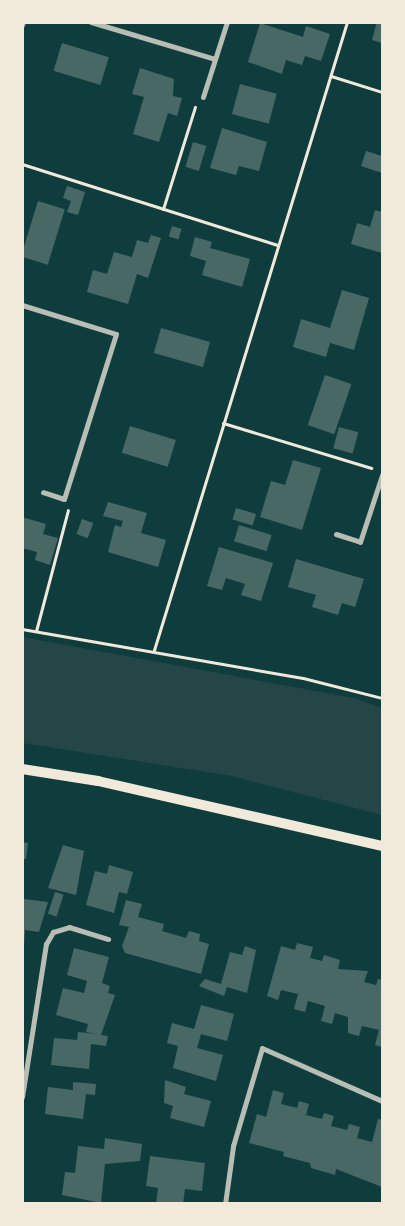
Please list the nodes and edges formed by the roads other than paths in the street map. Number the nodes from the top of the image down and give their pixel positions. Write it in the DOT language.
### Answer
graph roads {
  1 [pos="91,22"];
  2 [pos="227,22"];
  3 [pos="214,60"];
  4 [pos="203,97"];
  5 [pos="22,305"];
  6 [pos="382,475"];
  7 [pos="43,492"];
  8 [pos="336,534"];
  9 [pos="22,769"];
  10 [pos="382,846"];
  11 [pos="108,939"];
  12 [pos="22,1097"];
  13 [pos="382,1101"];
  14 [pos="225,1204"];
  1 -- 3 [label="street"];
  2 -- 3 [label="street"];
  3 -- 4 [label="street"];
  5 -- 7 [label="street"];
  6 -- 8 [label="street"];
  9 -- 10 [label="main road"];
  11 -- 12 [label="street"];
  13 -- 14 [label="street"];
}
